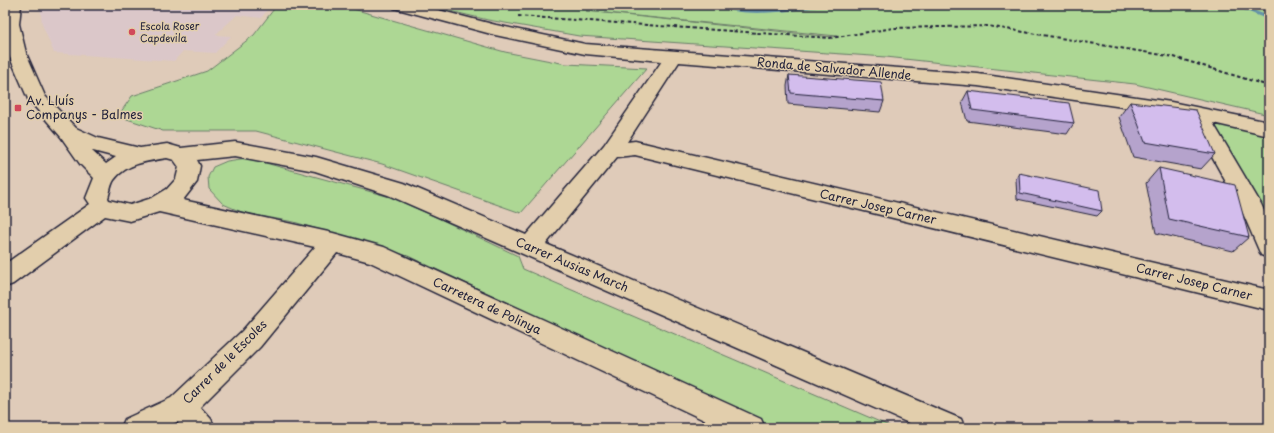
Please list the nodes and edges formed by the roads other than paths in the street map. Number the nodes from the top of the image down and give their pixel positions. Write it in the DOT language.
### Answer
graph roads {
  1 [pos="13,5"];
  2 [pos="400,5"];
  3 [pos="675,55"];
  4 [pos="1197,113"];
  5 [pos="1269,129"];
  6 [pos="68,132"];
  7 [pos="611,150"];
  8 [pos="140,155"];
  9 [pos="181,155"];
  10 [pos="105,176"];
  11 [pos="186,182"];
  12 [pos="159,204"];
  13 [pos="102,207"];
  14 [pos="213,214"];
  15 [pos="333,242"];
  16 [pos="530,247"];
  17 [pos="1269,249"];
  18 [pos="5,276"];
  19 [pos="1269,300"];
  20 [pos="181,407"];
  21 [pos="134,428"];
  22 [pos="200,428"];
  23 [pos="751,428"];
  24 [pos="950,428"];
  1 -- 6 [label="street"];
  2 -- 3 [label="street, Ronda de Salvador Allende"];
  3 -- 4 [label="street, Ronda de Salvador Allende"];
  3 -- 7 [label="street"];
  4 -- 5 [label="street, Ronda de Salvador Allende"];
  4 -- 17 [label="street"];
  6 -- 8 [label="street"];
  6 -- 10 [label="street"];
  7 -- 16 [label="street"];
  7 -- 19 [label="street, Carrer Josep Carner"];
  8 -- 9 [label="street, Carrer Ausias March"];
  8 -- 10 [label="street"];
  9 -- 11 [label="street"];
  9 -- 16 [label="street, Carrer Ausias March"];
  10 -- 13 [label="street"];
  11 -- 12 [label="street"];
  11 -- 14 [label="street"];
  12 -- 13 [label="street"];
  12 -- 14 [label="street, Carretera de Polinya"];
  13 -- 18 [label="street"];
  14 -- 15 [label="street, Carretera de Polinya"];
  15 -- 20 [label="street, Carrer de le Escoles"];
  15 -- 23 [label="street, Carretera de Polinya"];
  16 -- 24 [label="street, Carrer Ausias March"];
  20 -- 21 [label="street, Carrer de le Escoles"];
  20 -- 22 [label="street"];
}
